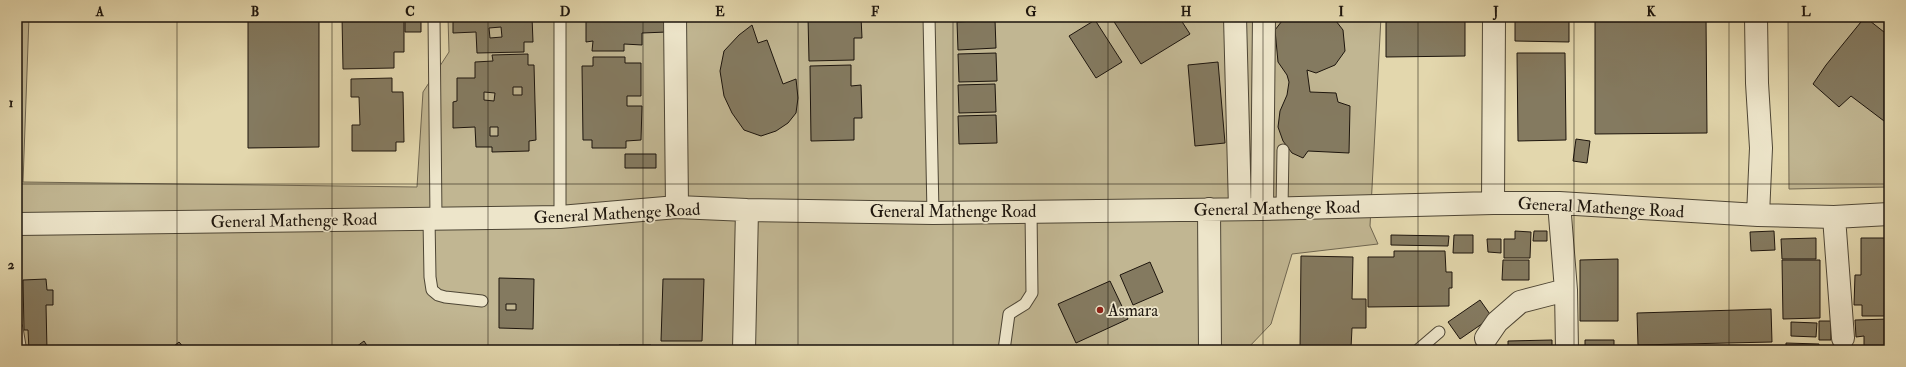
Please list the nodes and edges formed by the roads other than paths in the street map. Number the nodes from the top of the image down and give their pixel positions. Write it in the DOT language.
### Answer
graph roads {
  1 [pos="434,17"];
  2 [pos="560,17"];
  3 [pos="675,17"];
  4 [pos="929,17"];
  5 [pos="1235,17"];
  6 [pos="1264,17"];
  7 [pos="1494,17"];
  8 [pos="1756,17"];
  9 [pos="1283,150"];
  10 [pos="1493,202"];
  11 [pos="1559,203"];
  12 [pos="677,207"];
  13 [pos="1240,208"];
  14 [pos="1272,208"];
  15 [pos="1209,209"];
  16 [pos="747,210"];
  17 [pos="933,212"];
  18 [pos="1031,212"];
  19 [pos="1889,214"];
  20 [pos="1758,215"];
  21 [pos="560,217"];
  22 [pos="1834,217"];
  23 [pos="432,219"];
  24 [pos="17,224"];
  25 [pos="1566,290"];
  26 [pos="482,301"];
  27 [pos="17,328"];
  28 [pos="1439,332"];
  29 [pos="1486,338"];
  30 [pos="1843,338"];
  31 [pos="20,346"];
  32 [pos="744,350"];
  33 [pos="1004,350"];
  34 [pos="1210,350"];
  35 [pos="1418,350"];
  36 [pos="1567,350"];
  1 -- 23 [label="lane"];
  2 -- 21 [label="lane"];
  3 -- 12 [label="street"];
  4 -- 17 [label="lane"];
  5 -- 13 [label="street"];
  6 -- 14 [label="street"];
  7 -- 10 [label="street"];
  8 -- 20 [label="street"];
  9 -- 14 [label="lane"];
  10 -- 11 [label="street, General Mathenge Road"];
  10 -- 14 [label="street, General Mathenge Road"];
  11 -- 20 [label="street, General Mathenge Road"];
  11 -- 25 [label="street"];
  12 -- 16 [label="street, General Mathenge Road"];
  12 -- 21 [label="street, General Mathenge Road"];
  13 -- 14 [label="street, General Mathenge Road"];
  13 -- 15 [label="street, General Mathenge Road"];
  15 -- 18 [label="street, General Mathenge Road"];
  15 -- 34 [label="street"];
  16 -- 17 [label="street, General Mathenge Road"];
  16 -- 32 [label="street"];
  17 -- 18 [label="street, General Mathenge Road"];
  18 -- 33 [label="lane"];
  19 -- 22 [label="street, General Mathenge Road"];
  20 -- 22 [label="street, General Mathenge Road"];
  21 -- 23 [label="street, General Mathenge Road"];
  22 -- 30 [label="street"];
  23 -- 24 [label="street, General Mathenge Road"];
  23 -- 26 [label="lane"];
  25 -- 29 [label="street"];
  25 -- 36 [label="street"];
  27 -- 31 [label="lane"];
  28 -- 35 [label="lane"];
}
